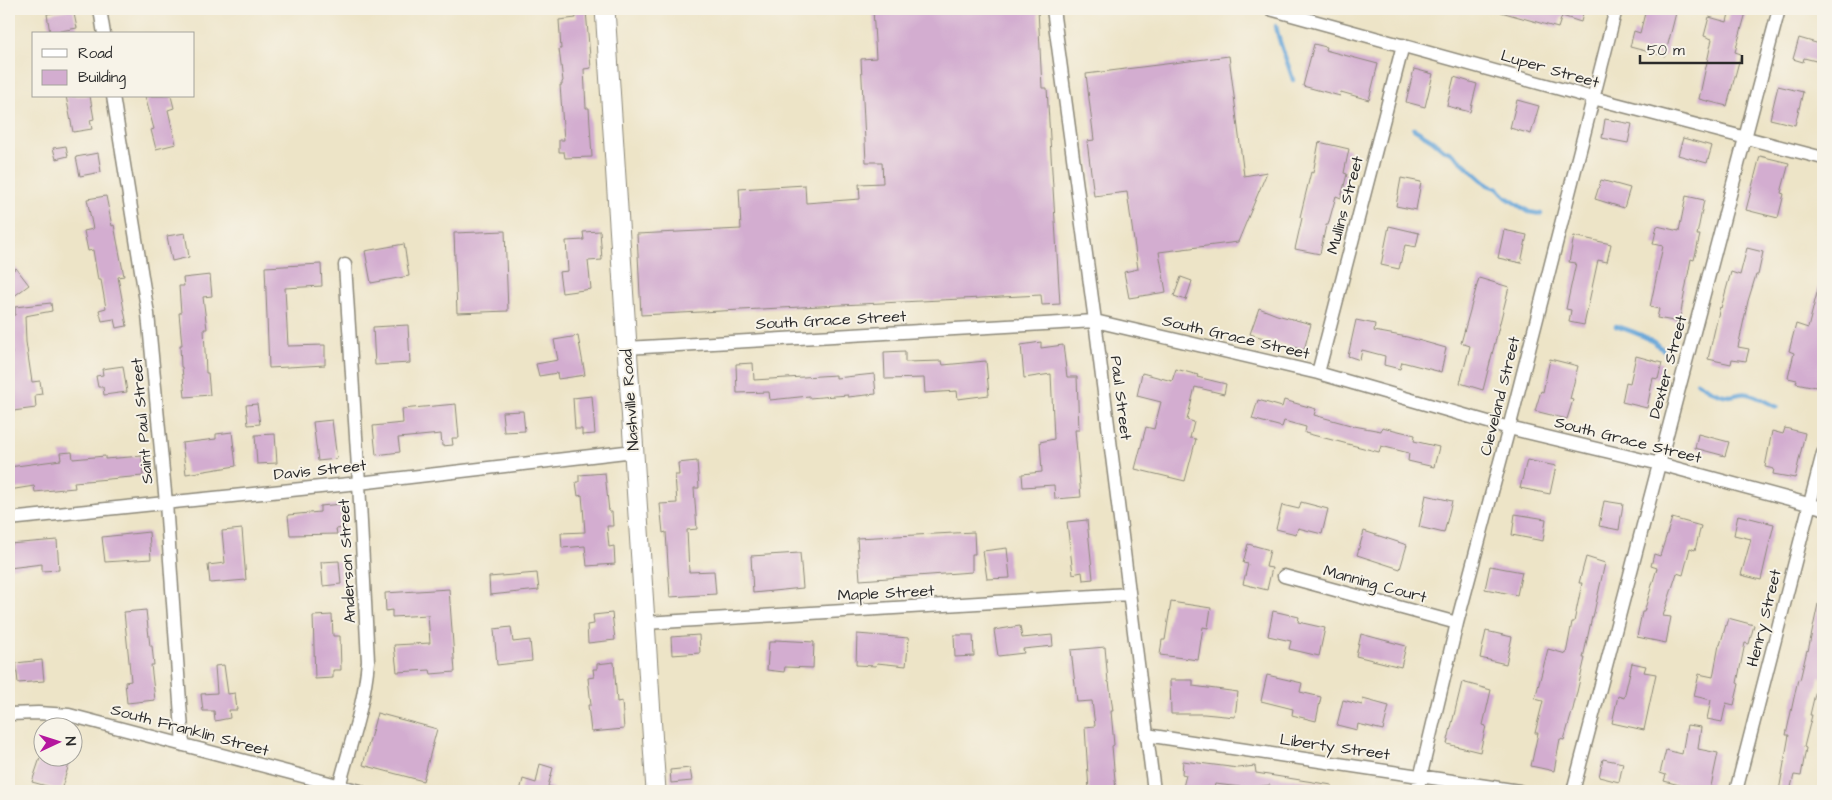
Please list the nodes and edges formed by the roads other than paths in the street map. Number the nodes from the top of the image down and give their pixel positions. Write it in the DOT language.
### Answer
graph roads {
  1 [pos="100,9"];
  2 [pos="605,9"];
  3 [pos="1053,9"];
  4 [pos="1270,9"];
  5 [pos="1616,9"];
  6 [pos="1779,9"];
  7 [pos="104,32"];
  8 [pos="1403,45"];
  9 [pos="114,98"];
  10 [pos="1593,98"];
  11 [pos="1744,138"];
  12 [pos="1823,158"];
  13 [pos="345,265"];
  14 [pos="1095,320"];
  15 [pos="626,348"];
  16 [pos="1318,373"];
  17 [pos="1509,428"];
  18 [pos="634,451"];
  19 [pos="1823,453"];
  20 [pos="1660,464"];
  21 [pos="360,482"];
  22 [pos="166,503"];
  23 [pos="1810,504"];
  24 [pos="1823,508"];
  25 [pos="9,519"];
  26 [pos="1284,576"];
  27 [pos="1129,594"];
  28 [pos="645,623"];
  29 [pos="1457,623"];
  30 [pos="9,714"];
  31 [pos="1146,735"];
  32 [pos="183,745"];
  33 [pos="1421,776"];
  34 [pos="339,789"];
  35 [pos="360,791"];
  36 [pos="656,791"];
  37 [pos="1154,791"];
  38 [pos="1417,791"];
  39 [pos="1519,791"];
  40 [pos="1573,791"];
  41 [pos="1736,791"];
  1 -- 7 [label="street"];
  2 -- 15 [label="main road, Nashville Road"];
  3 -- 14 [label="street, Paul Street"];
  4 -- 8 [label="street, Luper Street"];
  5 -- 10 [label="street, Cleveland Street"];
  6 -- 11 [label="street, Dexter Street"];
  8 -- 10 [label="street, Luper Street"];
  8 -- 16 [label="street, Mullins Street"];
  9 -- 22 [label="street, Saint Paul Street"];
  10 -- 11 [label="street, Luper Street"];
  10 -- 17 [label="street, Cleveland Street"];
  11 -- 12 [label="street, Luper Street"];
  11 -- 20 [label="street, Dexter Street"];
  13 -- 21 [label="street, Anderson Street"];
  14 -- 15 [label="street, South Grace Street"];
  14 -- 16 [label="street, South Grace Street"];
  14 -- 27 [label="street, Paul Street"];
  15 -- 18 [label="main road, Nashville Road"];
  16 -- 17 [label="street, South Grace Street"];
  17 -- 20 [label="street, South Grace Street"];
  17 -- 29 [label="street, Cleveland Street"];
  18 -- 21 [label="street, Davis Street"];
  18 -- 28 [label="main road, Nashville Road"];
  19 -- 23 [label="street, Henry Street"];
  20 -- 23 [label="street, South Grace Street"];
  20 -- 40 [label="street, Dexter Street"];
  21 -- 22 [label="street, Davis Street"];
  21 -- 34 [label="street, Anderson Street"];
  22 -- 25 [label="street, Davis Street"];
  22 -- 32 [label="street, Saint Paul Street"];
  23 -- 24 [label="street, South Grace Street"];
  23 -- 41 [label="street, Henry Street"];
  26 -- 29 [label="street, Manning Court"];
  27 -- 28 [label="street, Maple Street"];
  27 -- 31 [label="street, Paul Street"];
  28 -- 36 [label="main road, Nashville Road"];
  29 -- 33 [label="street, Cleveland Street"];
  30 -- 32 [label="street, South Franklin Street"];
  31 -- 33 [label="street, Liberty Street"];
  31 -- 37 [label="street, Paul Street"];
  32 -- 34 [label="street, South Franklin Street"];
  33 -- 38 [label="street, Cleveland Street"];
  33 -- 39 [label="street, Liberty Street"];
  34 -- 35 [label="street, South Franklin Street"];
}
